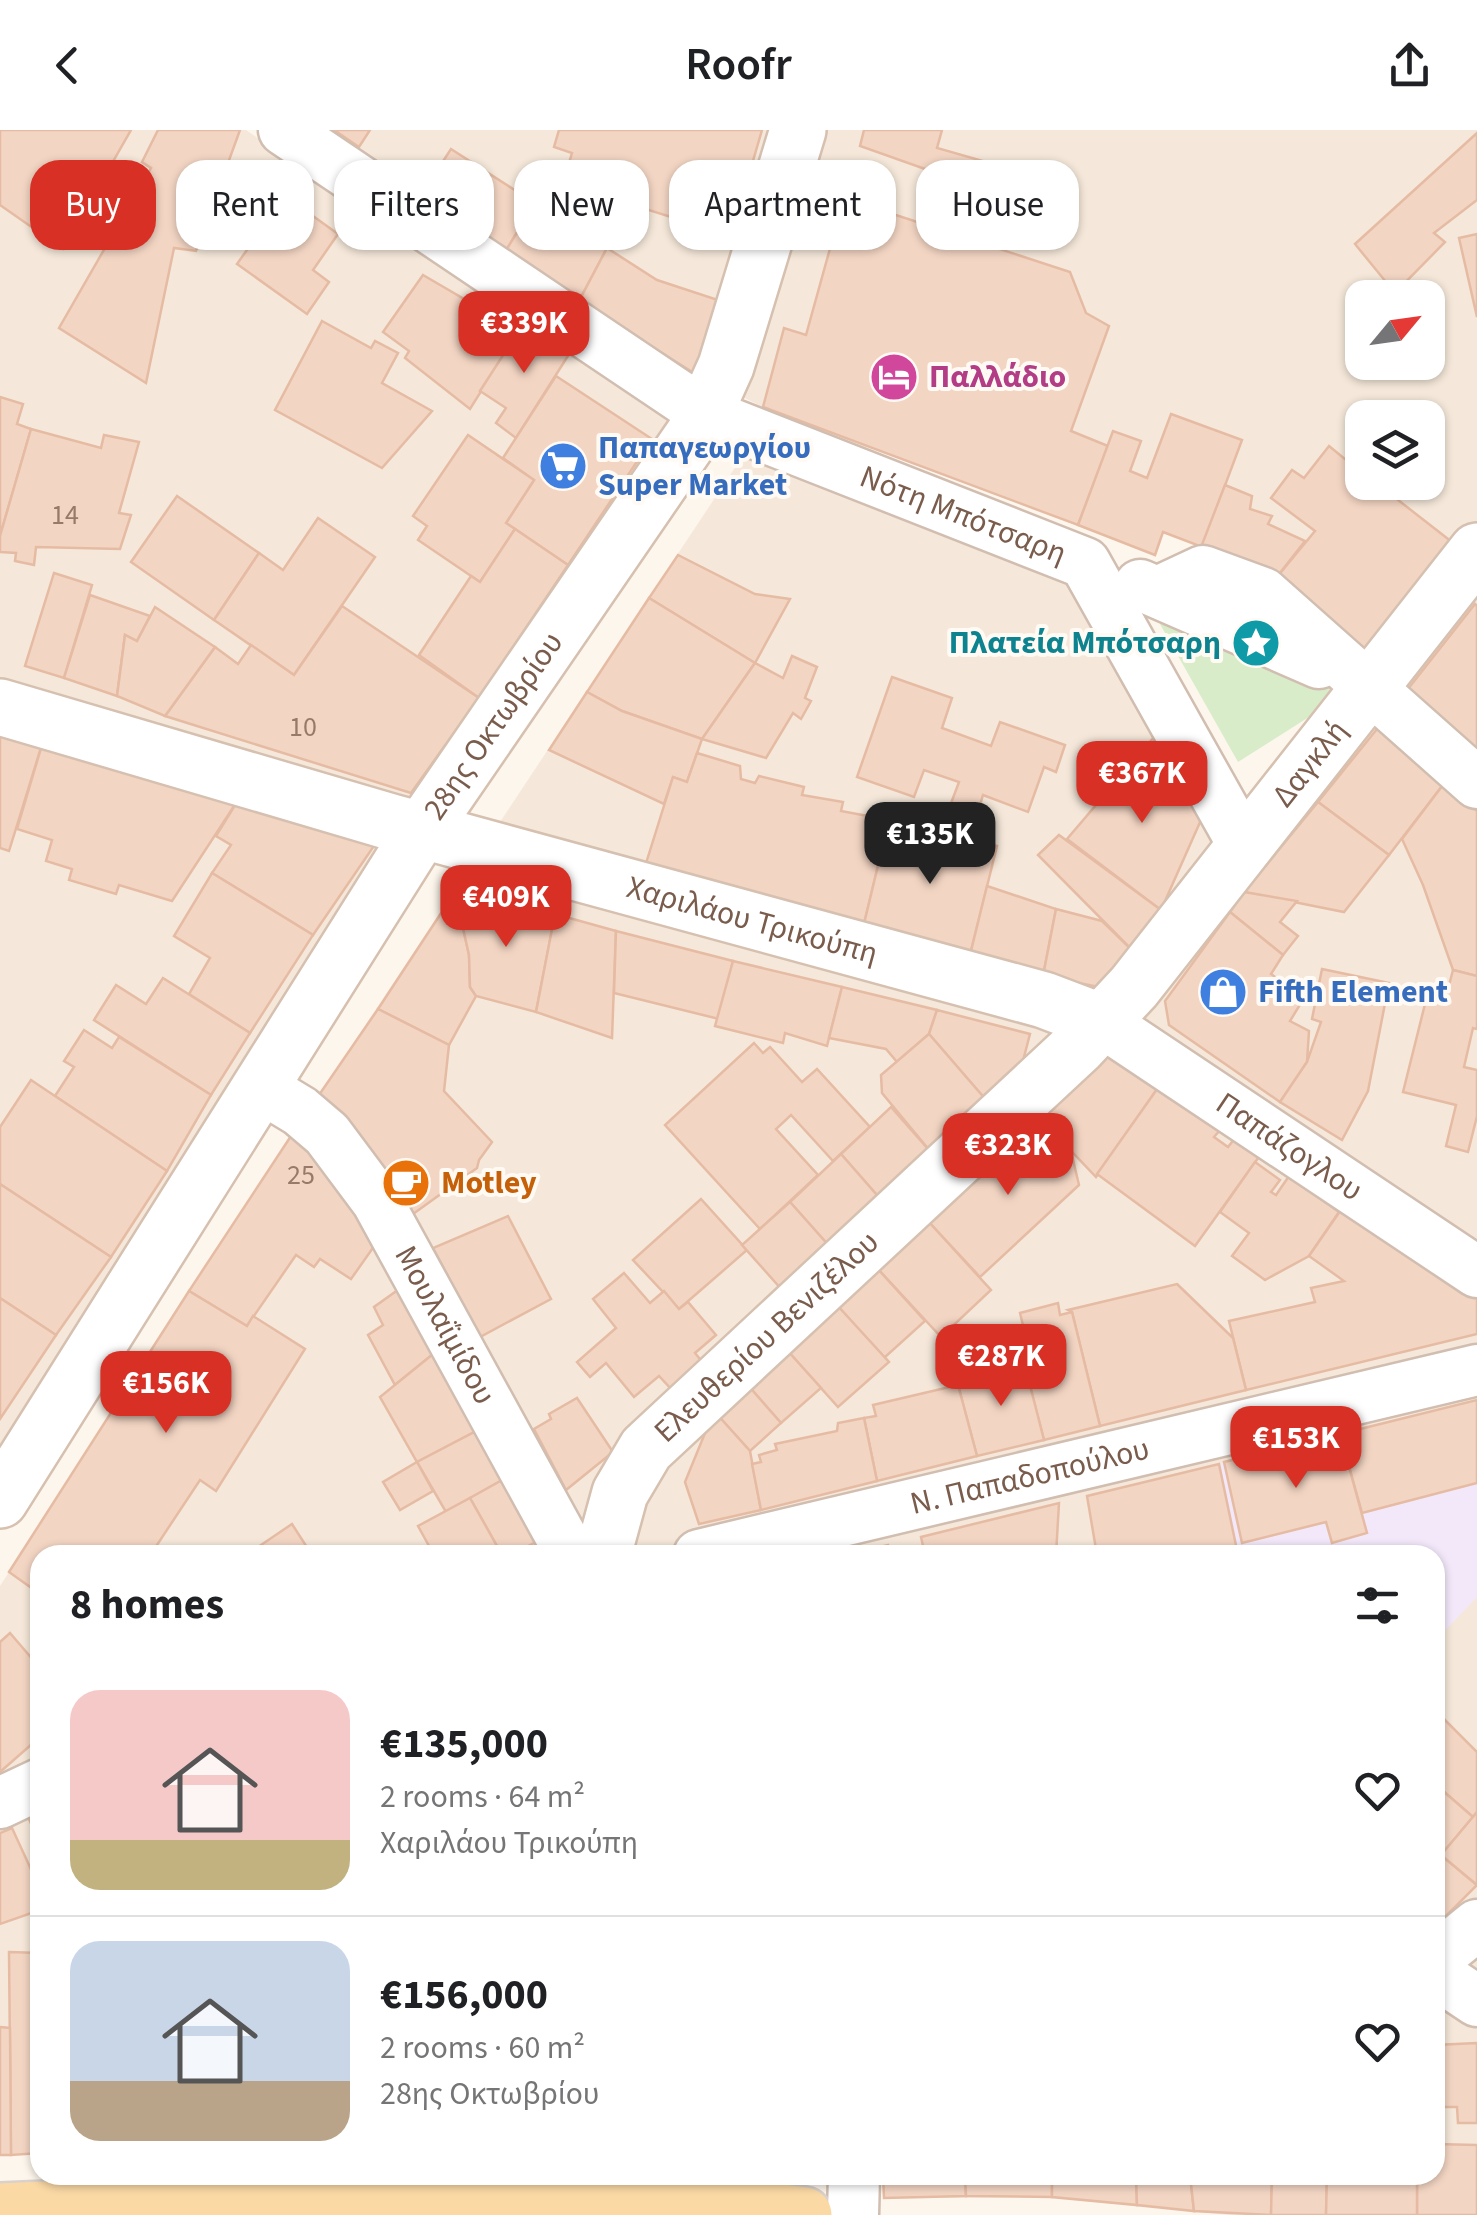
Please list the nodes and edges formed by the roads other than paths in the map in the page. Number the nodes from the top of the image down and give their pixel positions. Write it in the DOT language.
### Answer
graph roads {
  1 [pos="284,130"];
  2 [pos="798,130"];
  3 [pos="706,414"];
  4 [pos="1477,550"];
  5 [pos="1085,563"];
  6 [pos="1364,685"];
  7 [pos="0,707"];
  8 [pos="1477,783"];
  9 [pos="422,830"];
  10 [pos="1244,846"];
  11 [pos="1102,1022"];
  12 [pos="262,1088"];
  13 [pos="1477,1272"];
  14 [pos="1477,1370"];
  15 [pos="0,1500"];
  16 [pos="566,1545"];
  17 [pos="574,1545"];
  18 [pos="741,1545"];
  19 [pos="30,1789"];
  20 [pos="0,1803"];
  21 [pos="1477,1926"];
  22 [pos="1445,1951"];
  23 [pos="1445,1980"];
  24 [pos="1477,2001"];
  25 [pos="854,2185"];
  26 [pos="290,2186"];
  27 [pos="599,2194"];
  28 [pos="0,2211"];
  29 [pos="103,2211"];
  30 [pos="804,2215"];
  31 [pos="853,2215"];
  1 -- 3 [label="street, Νότη Μπότσαρη"];
  2 -- 3 [label="main road, 28ης Οκτωβρίου"];
  3 -- 5 [label="street, Νότη Μπότσαρη"];
  3 -- 9 [label="main road, 28ης Οκτωβρίου"];
  4 -- 6 [label="main road, Δαγκλή"];
  5 -- 6 [label="street"];
  5 -- 10 [label="street, Νότη Μπότσαρη"];
  6 -- 8 [label="street"];
  6 -- 10 [label="main road, Δαγκλή"];
  7 -- 9 [label="main road, Χαριλάου Τρικούπη"];
  9 -- 11 [label="main road, Χαριλάου Τρικούπη"];
  9 -- 12 [label="main road, 28ης Οκτωβρίου"];
  10 -- 11 [label="main road, Δαγκλή"];
  11 -- 13 [label="street, Παπάζογλου"];
  11 -- 17 [label="main road, Ελευθερίου Βενιζέλου"];
  12 -- 15 [label="main road, 28ης Οκτωβρίου"];
  12 -- 16 [label="street, Μουλαΐμίδου"];
  14 -- 18 [label="street, Ν. Παπαδοπούλου"];
  19 -- 20 [label="street"];
  21 -- 22 [label="street"];
  23 -- 24 [label="street"];
  25 -- 31 [label="street"];
  26 -- 27 [label="main road"];
  26 -- 29 [label="main road"];
  27 -- 30 [label="main road"];
  28 -- 29 [label="main road"];
}
